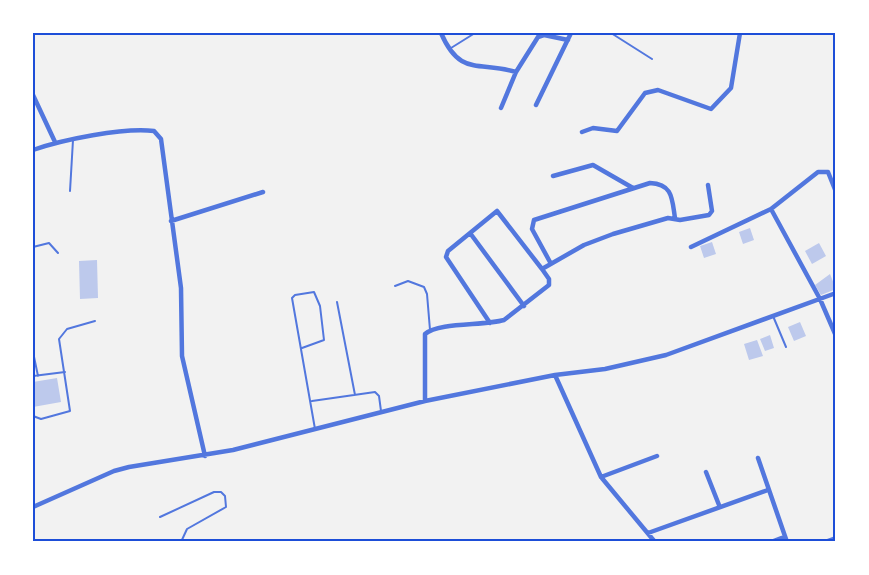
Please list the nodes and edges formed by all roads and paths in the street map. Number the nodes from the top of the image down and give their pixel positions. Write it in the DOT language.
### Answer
graph roads {
  1 [pos="441,33"];
  2 [pos="475,33"];
  3 [pos="571,33"];
  4 [pos="610,33"];
  5 [pos="740,33"];
  6 [pos="568,40"];
  7 [pos="448,49"];
  8 [pos="652,59"];
  9 [pos="516,72"];
  10 [pos="33,95"];
  11 [pos="536,105"];
  12 [pos="501,108"];
  13 [pos="582,132"];
  14 [pos="74,141"];
  15 [pos="55,142"];
  16 [pos="33,150"];
  17 [pos="553,176"];
  18 [pos="708,185"];
  19 [pos="633,188"];
  20 [pos="70,191"];
  21 [pos="263,192"];
  22 [pos="836,192"];
  23 [pos="771,209"];
  24 [pos="675,218"];
  25 [pos="171,221"];
  26 [pos="470,233"];
  27 [pos="33,247"];
  28 [pos="691,247"];
  29 [pos="58,253"];
  30 [pos="550,262"];
  31 [pos="542,269"];
  32 [pos="395,286"];
  33 [pos="836,293"];
  34 [pos="820,299"];
  35 [pos="337,302"];
  36 [pos="525,306"];
  37 [pos="773,316"];
  38 [pos="95,321"];
  39 [pos="490,323"];
  40 [pos="430,330"];
  41 [pos="836,336"];
  42 [pos="786,347"];
  43 [pos="302,348"];
  44 [pos="33,352"];
  45 [pos="65,372"];
  46 [pos="38,375"];
  47 [pos="555,375"];
  48 [pos="33,376"];
  49 [pos="355,394"];
  50 [pos="312,401"];
  51 [pos="425,401"];
  52 [pos="381,411"];
  53 [pos="33,416"];
  54 [pos="315,429"];
  55 [pos="205,456"];
  56 [pos="657,456"];
  57 [pos="758,458"];
  58 [pos="706,472"];
  59 [pos="600,477"];
  60 [pos="768,490"];
  61 [pos="719,505"];
  62 [pos="33,507"];
  63 [pos="160,517"];
  64 [pos="648,532"];
  65 [pos="785,539"];
  66 [pos="834,540"];
  67 [pos="182,542"];
  68 [pos="655,542"];
  69 [pos="771,542"];
  70 [pos="825,542"];
  1 -- 7 [label="street"];
  2 -- 7 [label="lane"];
  3 -- 6 [label="street"];
  4 -- 8 [label="lane"];
  5 -- 13 [label="street"];
  6 -- 9 [label="street"];
  6 -- 11 [label="street"];
  7 -- 9 [label="street"];
  9 -- 12 [label="street"];
  10 -- 15 [label="street"];
  14 -- 15 [label="street"];
  14 -- 20 [label="lane"];
  14 -- 25 [label="street"];
  15 -- 16 [label="street"];
  17 -- 19 [label="street"];
  18 -- 24 [label="street"];
  19 -- 24 [label="street"];
  19 -- 30 [label="street"];
  21 -- 25 [label="street"];
  22 -- 23 [label="street"];
  23 -- 28 [label="street"];
  23 -- 34 [label="street"];
  24 -- 30 [label="street"];
  25 -- 55 [label="street"];
  26 -- 31 [label="street"];
  26 -- 36 [label="street"];
  26 -- 39 [label="street"];
  27 -- 29 [label="lane"];
  30 -- 31 [label="street"];
  31 -- 36 [label="street"];
  32 -- 40 [label="lane"];
  33 -- 34 [label="street"];
  34 -- 37 [label="street"];
  34 -- 41 [label="street"];
  35 -- 49 [label="lane"];
  36 -- 39 [label="street"];
  37 -- 42 [label="lane"];
  37 -- 47 [label="street"];
  38 -- 45 [label="lane"];
  39 -- 40 [label="street"];
  40 -- 51 [label="street"];
  43 -- 43 [label="lane"];
  43 -- 50 [label="lane"];
  44 -- 46 [label="lane"];
  45 -- 46 [label="lane"];
  45 -- 53 [label="lane"];
  46 -- 48 [label="lane"];
  47 -- 51 [label="street"];
  47 -- 59 [label="street"];
  49 -- 50 [label="lane"];
  49 -- 52 [label="lane"];
  50 -- 54 [label="lane"];
  51 -- 52 [label="street"];
  52 -- 54 [label="street"];
  54 -- 55 [label="street"];
  55 -- 62 [label="street"];
  56 -- 59 [label="street"];
  57 -- 60 [label="street"];
  58 -- 61 [label="street"];
  59 -- 64 [label="street"];
  60 -- 61 [label="street"];
  60 -- 65 [label="street"];
  61 -- 64 [label="street"];
  63 -- 67 [label="lane"];
  64 -- 68 [label="street"];
  65 -- 69 [label="street"];
  66 -- 70 [label="street"];
}
